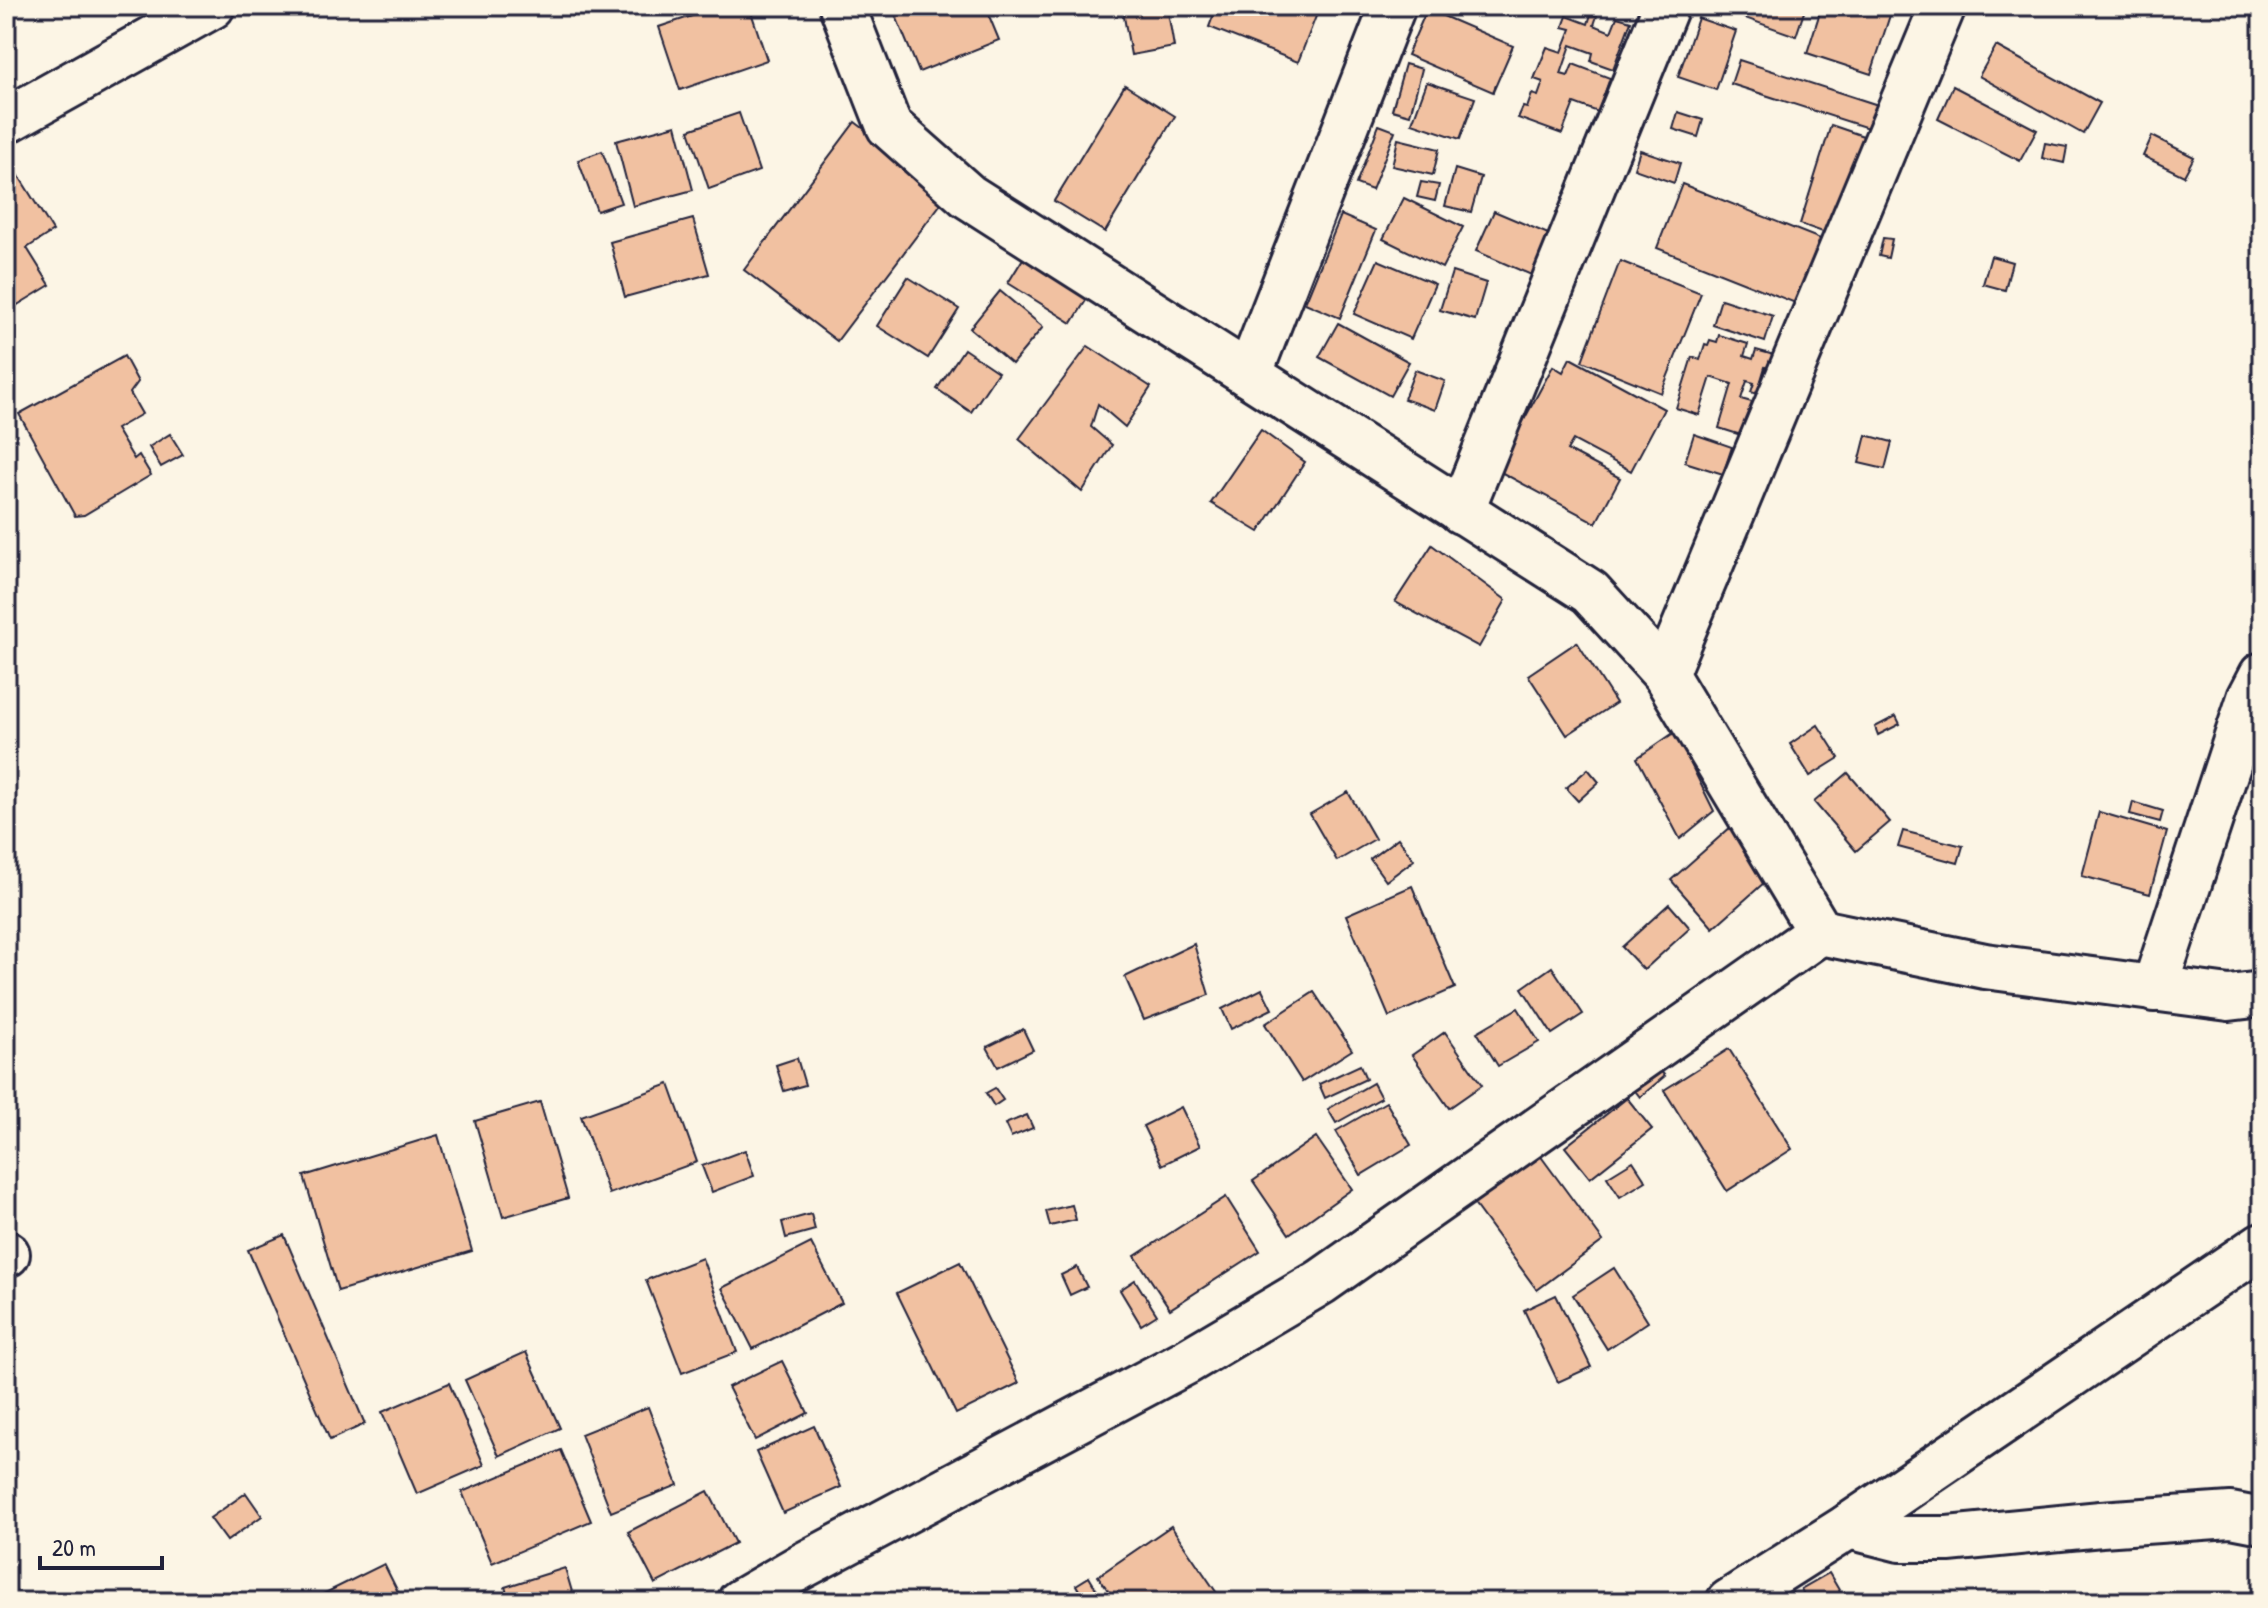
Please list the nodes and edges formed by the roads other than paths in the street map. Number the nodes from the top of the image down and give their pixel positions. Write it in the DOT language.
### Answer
graph roads {
  1 [pos="212,6"];
  2 [pos="842,6"];
  3 [pos="1393,6"];
  4 [pos="1666,6"];
  5 [pos="1943,6"];
  6 [pos="6,121"];
  7 [pos="1249,375"];
  8 [pos="1461,511"];
  9 [pos="1665,674"];
  10 [pos="2262,675"];
  11 [pos="1820,932"];
  12 [pos="2154,989"];
  13 [pos="2262,994"];
  14 [pos="2262,1245"];
  15 [pos="2262,1521"];
  16 [pos="1849,1526"];
  17 [pos="740,1602"];
  18 [pos="1729,1602"];
  1 -- 6 [label="street"];
  2 -- 7 [label="street"];
  3 -- 7 [label="street"];
  4 -- 8 [label="street"];
  5 -- 9 [label="street"];
  7 -- 8 [label="street"];
  8 -- 9 [label="street"];
  9 -- 11 [label="street"];
  10 -- 12 [label="street"];
  11 -- 12 [label="street"];
  11 -- 17 [label="street"];
  12 -- 13 [label="street"];
  14 -- 16 [label="street"];
  15 -- 16 [label="street"];
  16 -- 18 [label="street"];
}
